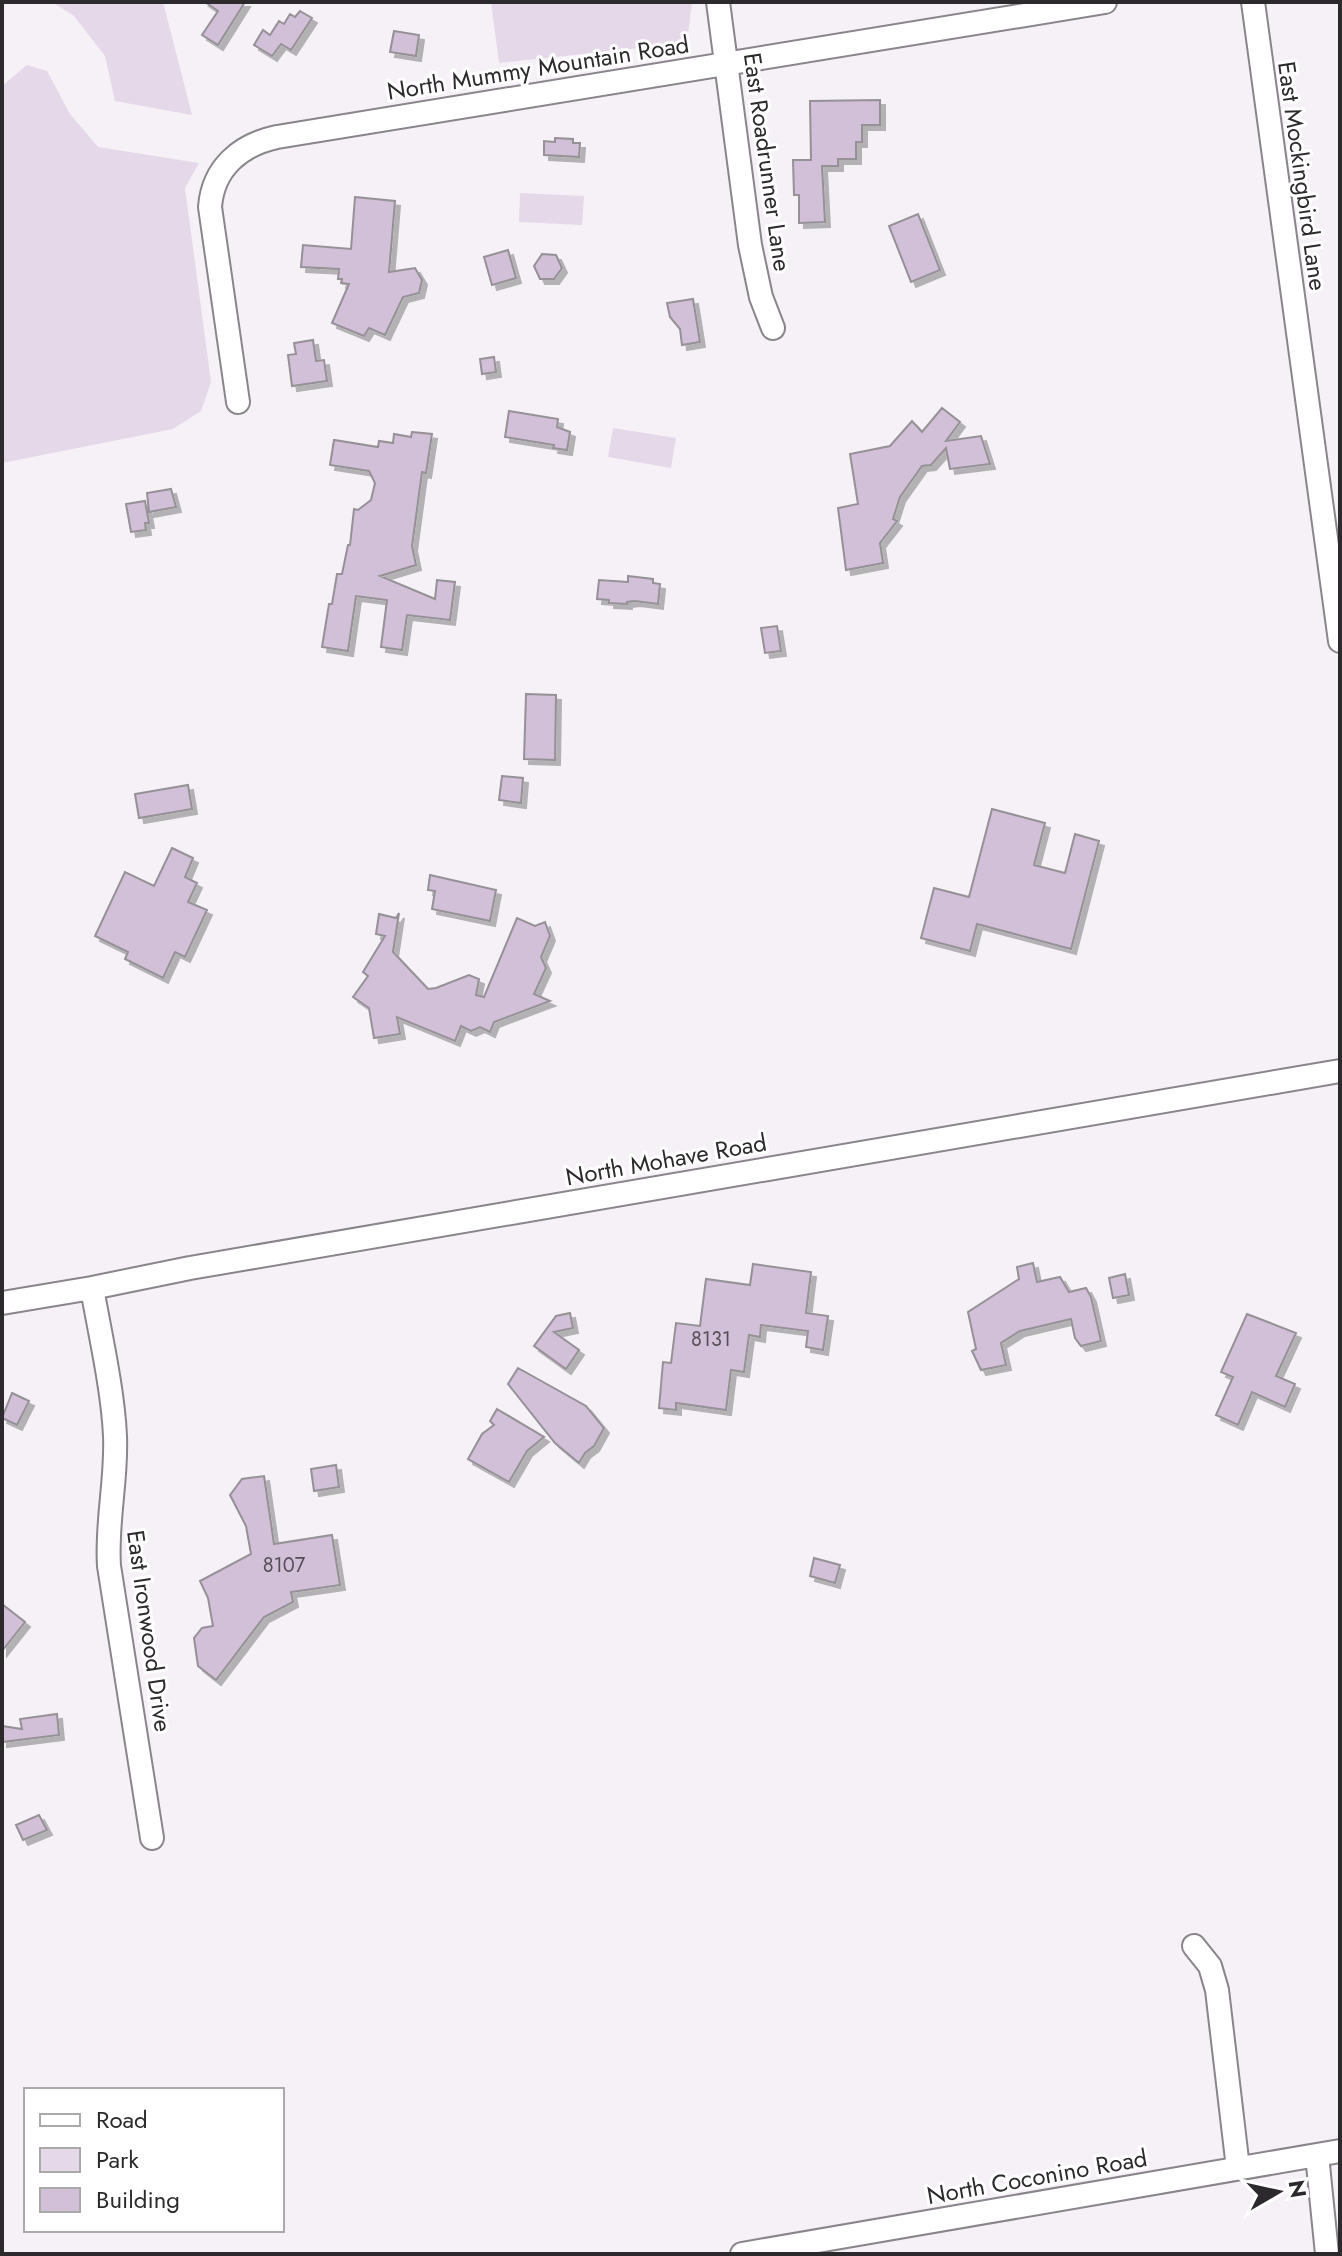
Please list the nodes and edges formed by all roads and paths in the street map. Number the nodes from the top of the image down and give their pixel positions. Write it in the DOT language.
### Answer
graph roads {
  1 [pos="718,2"];
  2 [pos="1105,2"];
  3 [pos="1253,2"];
  4 [pos="727,63"];
  5 [pos="773,328"];
  6 [pos="238,402"];
  7 [pos="1333,537"];
  8 [pos="1340,641"];
  9 [pos="1340,1071"];
  10 [pos="92,1288"];
  11 [pos="2,1303"];
  12 [pos="152,1838"];
  13 [pos="1194,1946"];
  14 [pos="1340,2151"];
  15 [pos="1317,2155"];
  16 [pos="1238,2168"];
  17 [pos="750,2253"];
  18 [pos="1327,2254"];
  1 -- 4 [label="street, East Roadrunner Lane"];
  2 -- 4 [label="street, North Mummy Mountain Road"];
  3 -- 7 [label="street, East Mockingbird Lane"];
  4 -- 5 [label="street, East Roadrunner Lane"];
  4 -- 6 [label="street, North Mummy Mountain Road"];
  7 -- 8 [label="street, East Mockingbird Lane"];
  9 -- 10 [label="street, North Mohave Road"];
  10 -- 11 [label="street, North Mohave Road"];
  10 -- 12 [label="street, East Ironwood Drive"];
  13 -- 16 [label="street"];
  14 -- 15 [label="street, North Coconino Road"];
  15 -- 16 [label="street, North Coconino Road"];
  15 -- 18 [label="street"];
  16 -- 17 [label="street, North Coconino Road"];
}
